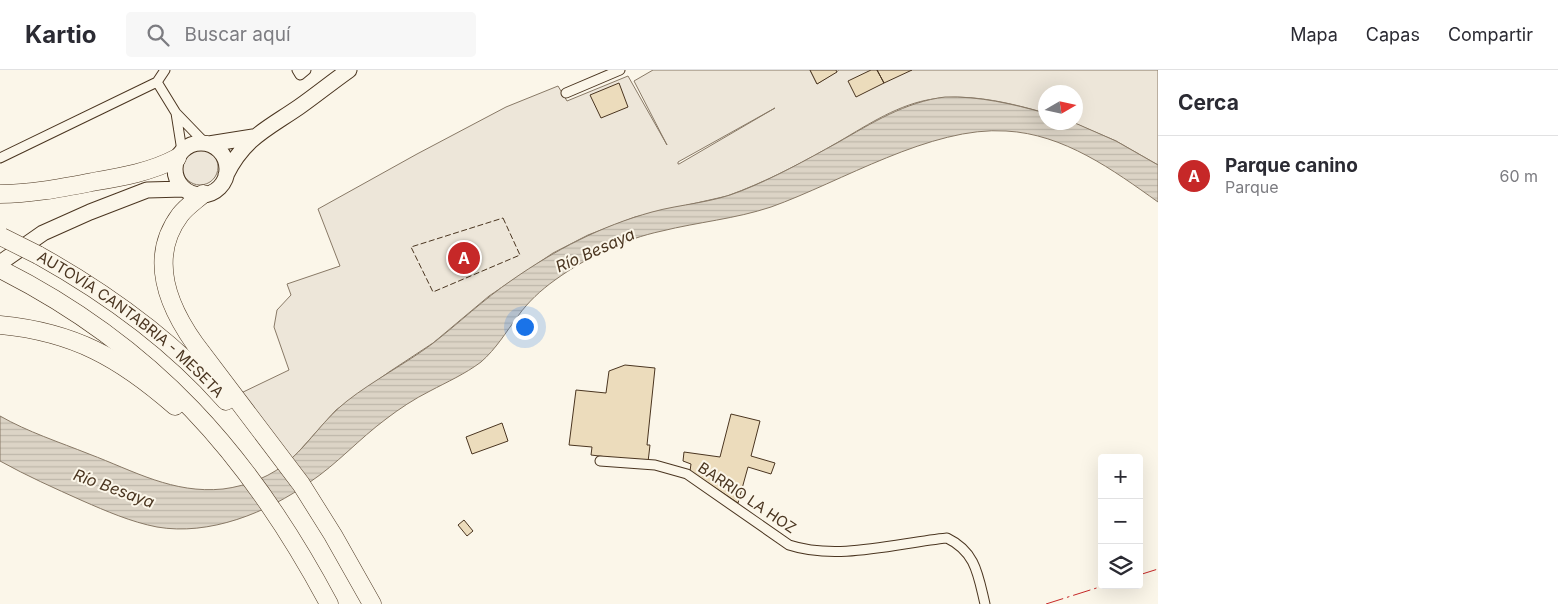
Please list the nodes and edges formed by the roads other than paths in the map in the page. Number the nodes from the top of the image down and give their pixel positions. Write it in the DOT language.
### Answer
graph roads {
  1 [pos="165,70"];
  2 [pos="297,70"];
  3 [pos="306,70"];
  4 [pos="349,70"];
  5 [pos="620,70"];
  6 [pos="157,82"];
  7 [pos="566,93"];
  8 [pos="176,113"];
  9 [pos="254,137"];
  10 [pos="207,144"];
  11 [pos="179,157"];
  12 [pos="0,158"];
  13 [pos="226,174"];
  14 [pos="184,188"];
  15 [pos="147,190"];
  16 [pos="0,194"];
  17 [pos="203,194"];
  18 [pos="1,237"];
  19 [pos="0,263"];
  20 [pos="7,272"];
  21 [pos="0,325"];
  22 [pos="231,399"];
  23 [pos="202,425"];
  24 [pos="600,461"];
  25 [pos="329,536"];
  26 [pos="298,556"];
  27 [pos="320,604"];
  28 [pos="329,604"];
  29 [pos="362,604"];
  30 [pos="372,604"];
  31 [pos="984,604"];
  1 -- 6 [label="street"];
  2 -- 3 [label="street"];
  4 -- 9 [label="highway"];
  5 -- 7 [label="street"];
  6 -- 8 [label="street"];
  6 -- 12 [label="street"];
  8 -- 10 [label="street"];
  8 -- 11 [label="street"];
  9 -- 10 [label="highway"];
  9 -- 13 [label="highway"];
  10 -- 11 [label="highway"];
  10 -- 13 [label="highway"];
  11 -- 14 [label="highway"];
  11 -- 15 [label="highway"];
  11 -- 16 [label="highway"];
  13 -- 17 [label="highway"];
  14 -- 15 [label="highway"];
  14 -- 17 [label="highway"];
  15 -- 19 [label="highway"];
  17 -- 22 [label="highway"];
  18 -- 22 [label="highway, AUTOVÍA CANTABRIA - MESETA, bridge"];
  20 -- 23 [label="highway, AUTOVÍA CANTABRIA - MESETA"];
  21 -- 23 [label="highway"];
  22 -- 25 [label="highway"];
  23 -- 26 [label="highway, AUTOVÍA CANTABRIA - MESETA"];
  24 -- 31 [label="street, BARRIO LA HOZ"];
  25 -- 29 [label="highway"];
  25 -- 30 [label="highway"];
  26 -- 27 [label="highway"];
  26 -- 28 [label="highway, AUTOVÍA CANTABRIA - MESETA"];
}
